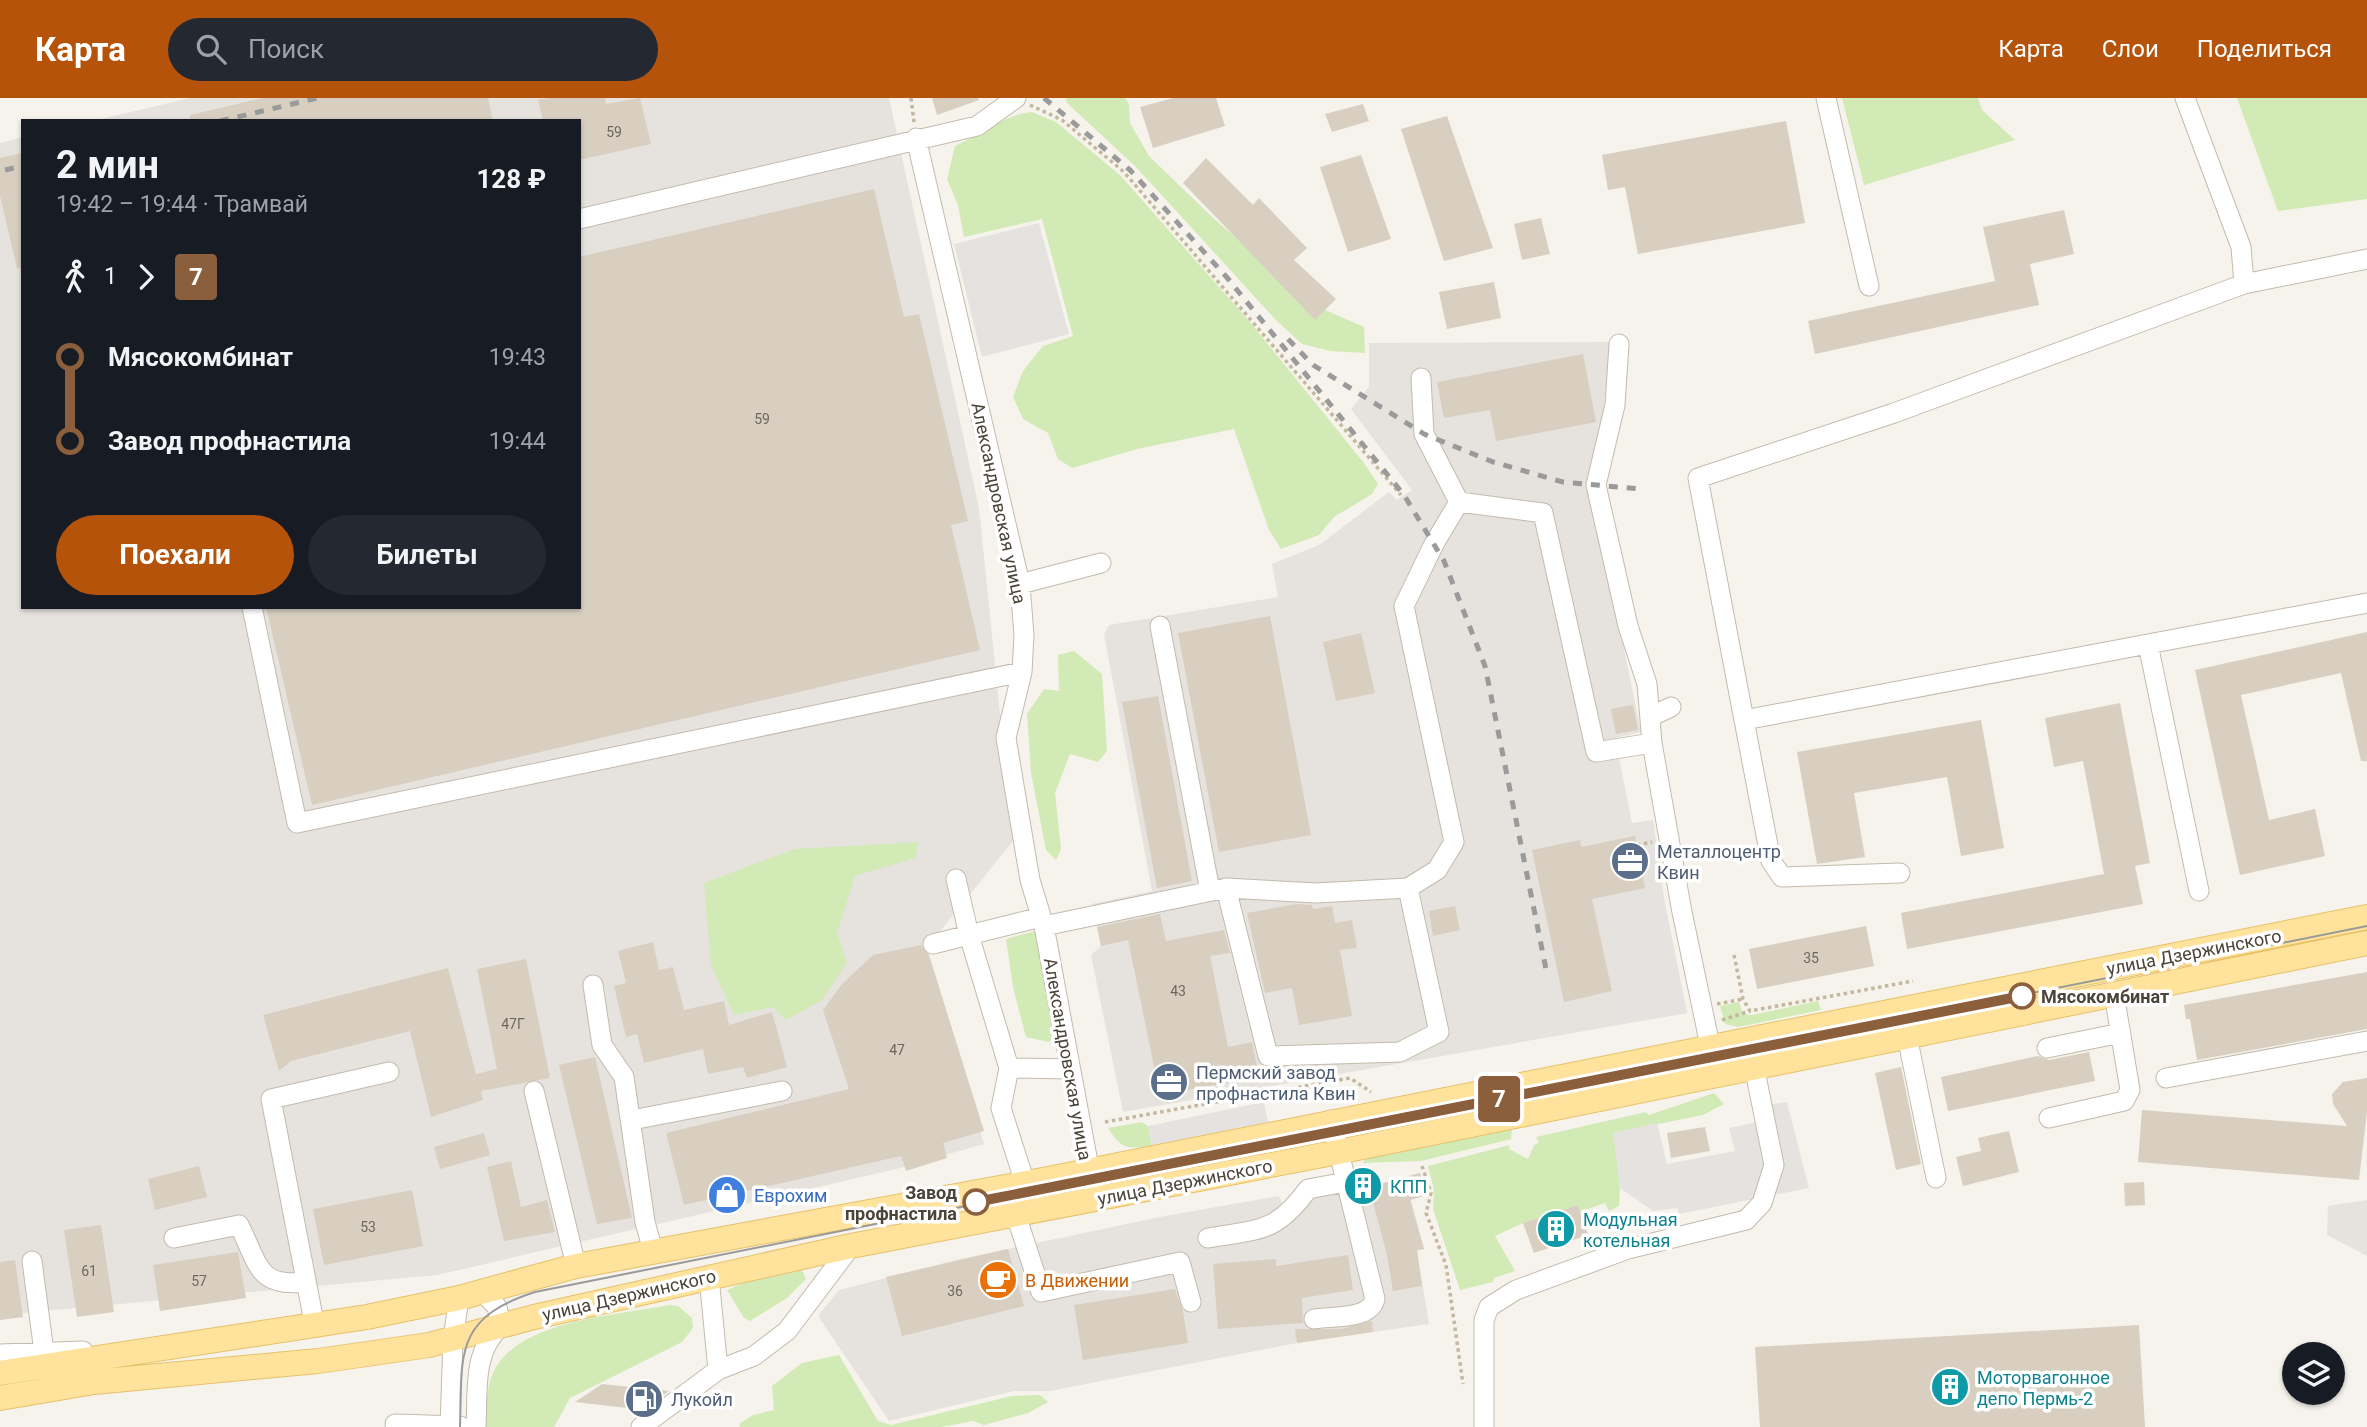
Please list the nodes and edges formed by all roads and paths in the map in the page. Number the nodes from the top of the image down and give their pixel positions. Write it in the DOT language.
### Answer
graph roads {
  1 [pos="1016,98"];
  2 [pos="1826,98"];
  3 [pos="2185,98"];
  4 [pos="916,138"];
  5 [pos="581,219"];
  6 [pos="2367,259"];
  7 [pos="2244,284"];
  8 [pos="1869,286"];
  9 [pos="1619,344"];
  10 [pos="1421,377"];
  11 [pos="1401,495"];
  12 [pos="1459,502"];
  13 [pos="1101,563"];
  14 [pos="1020,584"];
  15 [pos="2367,603"];
  16 [pos="251,609"];
  17 [pos="1160,626"];
  18 [pos="2148,644"];
  19 [pos="1022,672"];
  20 [pos="1671,707"];
  21 [pos="1650,718"];
  22 [pos="1744,720"];
  23 [pos="1653,743"];
  24 [pos="1900,873"];
  25 [pos="957,879"];
  26 [pos="1408,888"];
  27 [pos="1218,890"];
  28 [pos="2199,891"];
  29 [pos="2367,917"];
  30 [pos="1042,921"];
  31 [pos="969,935"];
  32 [pos="2367,943"];
  33 [pos="933,944"];
  34 [pos="1734,955"];
  35 [pos="1913,981"];
  36 [pos="593,985"];
  37 [pos="2114,994"];
  38 [pos="1743,999"];
  39 [pos="1714,1004"];
  40 [pos="2122,1033"];
  41 [pos="1907,1036"];
  42 [pos="2367,1041"];
  43 [pos="1711,1048"];
  44 [pos="2047,1048"];
  45 [pos="1754,1066"];
  46 [pos="1009,1068"];
  47 [pos="1070,1069"];
  48 [pos="388,1072"];
  49 [pos="1716,1074"];
  50 [pos="2166,1077"];
  51 [pos="534,1091"];
  52 [pos="782,1091"];
  53 [pos="1369,1092"];
  54 [pos="2049,1118"];
  55 [pos="632,1120"];
  56 [pos="1331,1120"];
  57 [pos="1105,1122"];
  58 [pos="1338,1152"];
  59 [pos="1422,1166"];
  60 [pos="1088,1171"];
  61 [pos="1936,1178"];
  62 [pos="1346,1182"];
  63 [pos="1025,1183"];
  64 [pos="1096,1200"];
  65 [pos="1016,1215"];
  66 [pos="174,1238"];
  67 [pos="1208,1238"];
  68 [pos="851,1246"];
  69 [pos="653,1251"];
  70 [pos="32,1261"];
  71 [pos="576,1266"];
  72 [pos="709,1277"];
  73 [pos="306,1282"];
  74 [pos="471,1294"];
  75 [pos="1191,1302"];
  76 [pos="1314,1319"];
  77 [pos="501,1326"];
  78 [pos="315,1327"];
  79 [pos="453,1339"];
  80 [pos="140,1350"];
  81 [pos="44,1352"];
  82 [pos="0,1354"];
  83 [pos="718,1370"];
  84 [pos="0,1373"];
  85 [pos="1464,1388"];
  86 [pos="0,1398"];
  87 [pos="395,1424"];
  88 [pos="450,1426"];
  89 [pos="476,1427"];
  90 [pos="641,1427"];
  91 [pos="1484,1427"];
  1 -- 4 [label="street"];
  1 -- 11 [label="path"];
  2 -- 8 [label="street"];
  3 -- 7 [label="street"];
  4 -- 5 [label="street"];
  4 -- 14 [label="street, Александровская улица"];
  6 -- 7 [label="street"];
  7 -- 22 [label="street"];
  9 -- 21 [label="street"];
  10 -- 12 [label="street"];
  12 -- 23 [label="street"];
  12 -- 26 [label="street"];
  13 -- 14 [label="street"];
  14 -- 19 [label="street, Александровская улица"];
  15 -- 18 [label="street"];
  16 -- 19 [label="street"];
  17 -- 27 [label="street"];
  18 -- 22 [label="street"];
  18 -- 28 [label="street"];
  19 -- 30 [label="street, Александровская улица"];
  20 -- 21 [label="street"];
  21 -- 23 [label="street"];
  22 -- 24 [label="street"];
  23 -- 43 [label="street"];
  25 -- 31 [label="street"];
  26 -- 27 [label="street"];
  26 -- 27 [label="street"];
  27 -- 30 [label="street"];
  29 -- 43 [label="main road, улица Дзержинского"];
  30 -- 31 [label="street"];
  30 -- 47 [label="street, Александровская улица"];
  31 -- 33 [label="street"];
  31 -- 46 [label="street"];
  32 -- 37 [label="main road, улица Дзержинского"];
  34 -- 38 [label="path"];
  35 -- 38 [label="path"];
  36 -- 55 [label="street"];
  37 -- 40 [label="street"];
  37 -- 41 [label="main road, улица Дзержинского"];
  38 -- 39 [label="path"];
  40 -- 44 [label="street"];
  40 -- 54 [label="street"];
  41 -- 45 [label="main road, улица Дзержинского"];
  41 -- 61 [label="street"];
  42 -- 50 [label="street"];
  43 -- 49 [label="street"];
  43 -- 56 [label="main road, улица Дзержинского"];
  45 -- 49 [label="main road, улица Дзержинского"];
  45 -- 91 [label="street"];
  46 -- 47 [label="street"];
  46 -- 63 [label="street"];
  47 -- 60 [label="street, Александровская улица"];
  48 -- 73 [label="street"];
  49 -- 58 [label="main road, улица Дзержинского"];
  51 -- 71 [label="street"];
  52 -- 55 [label="street"];
  53 -- 57 [label="path"];
  55 -- 69 [label="street"];
  56 -- 58 [label="street"];
  56 -- 60 [label="main road, улица Дзержинского"];
  58 -- 62 [label="street"];
  58 -- 64 [label="main road, улица Дзержинского"];
  59 -- 85 [label="path"];
  60 -- 63 [label="main road, улица Дзержинского"];
  60 -- 64 [label="street, Александровская улица"];
  62 -- 67 [label="street"];
  62 -- 76 [label="street"];
  63 -- 69 [label="main road, улица Дзержинского"];
  64 -- 65 [label="main road, улица Дзержинского"];
  65 -- 68 [label="main road, улица Дзержинского"];
  65 -- 75 [label="street"];
  66 -- 73 [label="street"];
  68 -- 72 [label="main road, улица Дзержинского"];
  68 -- 83 [label="street"];
  69 -- 71 [label="main road, улица Дзержинского"];
  70 -- 81 [label="street"];
  71 -- 74 [label="main road, улица Дзержинского"];
  72 -- 77 [label="main road, улица Дзержинского"];
  72 -- 83 [label="street"];
  73 -- 78 [label="street"];
  74 -- 77 [label="street"];
  74 -- 78 [label="main road, улица Дзержинского"];
  74 -- 79 [label="street"];
  77 -- 79 [label="main road, улица Дзержинского"];
  77 -- 89 [label="street"];
  78 -- 80 [label="main road, улица Дзержинского"];
  79 -- 86 [label="main road, улица Дзержинского"];
  79 -- 88 [label="street"];
  80 -- 81 [label="street"];
  80 -- 84 [label="main road, улица Дзержинского"];
  81 -- 82 [label="street"];
  83 -- 90 [label="street"];
  87 -- 88 [label="street"];
  88 -- 89 [label="street"];
}
